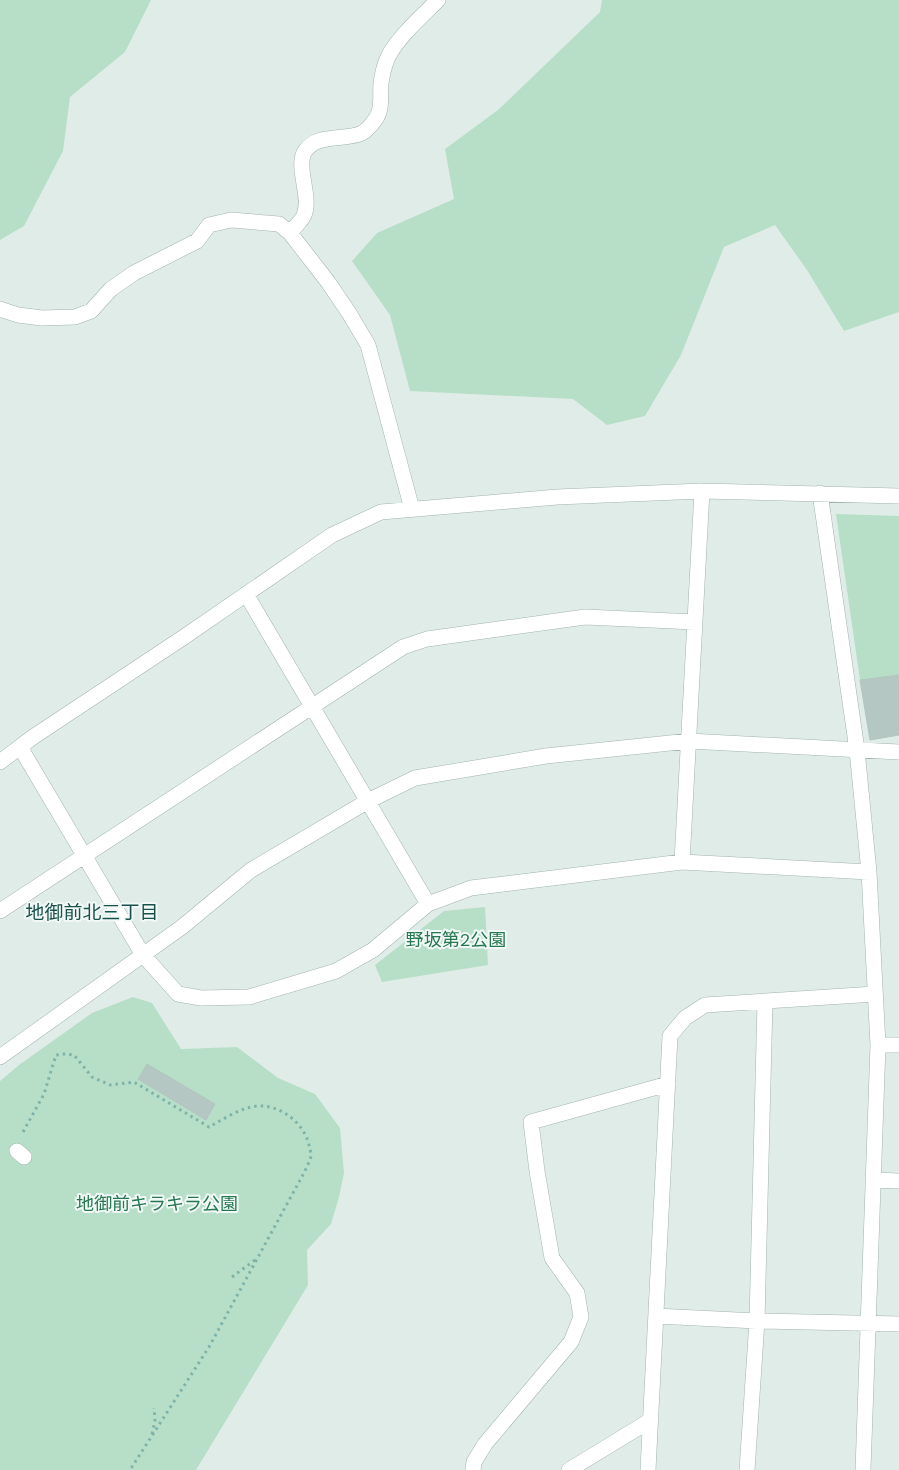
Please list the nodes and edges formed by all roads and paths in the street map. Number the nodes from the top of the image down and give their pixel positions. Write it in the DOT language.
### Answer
graph roads {
  1 [pos="438,0"];
  2 [pos="290,233"];
  3 [pos="0,310"];
  4 [pos="702,491"];
  5 [pos="820,493"];
  6 [pos="899,496"];
  7 [pos="412,509"];
  8 [pos="246,594"];
  9 [pos="695,622"];
  10 [pos="313,707"];
  11 [pos="688,741"];
  12 [pos="20,747"];
  13 [pos="858,750"];
  14 [pos="899,752"];
  15 [pos="0,762"];
  16 [pos="368,801"];
  17 [pos="84,856"];
  18 [pos="682,862"];
  19 [pos="869,872"];
  20 [pos="428,904"];
  21 [pos="0,911"];
  22 [pos="143,955"];
  23 [pos="875,994"];
  24 [pos="765,1002"];
  25 [pos="899,1044"];
  26 [pos="878,1045"];
  27 [pos="0,1057"];
  28 [pos="668,1084"];
  29 [pos="24,1132"];
  30 [pos="873,1180"];
  31 [pos="899,1181"];
  32 [pos="257,1258"];
  33 [pos="232,1277"];
  34 [pos="656,1316"];
  35 [pos="757,1321"];
  36 [pos="868,1324"];
  37 [pos="899,1324"];
  38 [pos="154,1408"];
  39 [pos="651,1420"];
  40 [pos="151,1437"];
  41 [pos="130,1470"];
  42 [pos="472,1470"];
  43 [pos="569,1470"];
  44 [pos="648,1470"];
  45 [pos="747,1470"];
  46 [pos="863,1470"];
  1 -- 2 [label="street"];
  2 -- 3 [label="street"];
  2 -- 7 [label="street"];
  4 -- 5 [label="street"];
  4 -- 7 [label="street"];
  4 -- 9 [label="street"];
  5 -- 6 [label="street"];
  5 -- 13 [label="street"];
  7 -- 8 [label="street"];
  8 -- 10 [label="street"];
  8 -- 12 [label="street"];
  9 -- 10 [label="street"];
  9 -- 11 [label="street"];
  10 -- 16 [label="street"];
  10 -- 17 [label="street"];
  11 -- 13 [label="street"];
  11 -- 16 [label="street"];
  11 -- 18 [label="street"];
  12 -- 15 [label="street"];
  12 -- 17 [label="street"];
  13 -- 14 [label="street"];
  13 -- 19 [label="street"];
  16 -- 20 [label="street"];
  16 -- 22 [label="street"];
  17 -- 21 [label="street"];
  17 -- 22 [label="street"];
  18 -- 19 [label="street"];
  18 -- 20 [label="street"];
  19 -- 23 [label="street"];
  20 -- 22 [label="street"];
  22 -- 27 [label="street"];
  23 -- 24 [label="street"];
  23 -- 26 [label="street"];
  24 -- 28 [label="street"];
  24 -- 35 [label="street"];
  25 -- 26 [label="street"];
  26 -- 30 [label="street"];
  28 -- 34 [label="street"];
  28 -- 42 [label="street"];
  29 -- 32 [label="path"];
  30 -- 31 [label="street"];
  30 -- 36 [label="street"];
  32 -- 33 [label="path"];
  32 -- 40 [label="path"];
  34 -- 35 [label="street"];
  34 -- 39 [label="street"];
  35 -- 36 [label="street"];
  35 -- 45 [label="street"];
  36 -- 37 [label="street"];
  36 -- 46 [label="street"];
  38 -- 40 [label="path"];
  39 -- 43 [label="street"];
  39 -- 44 [label="street"];
  40 -- 41 [label="path"];
}
